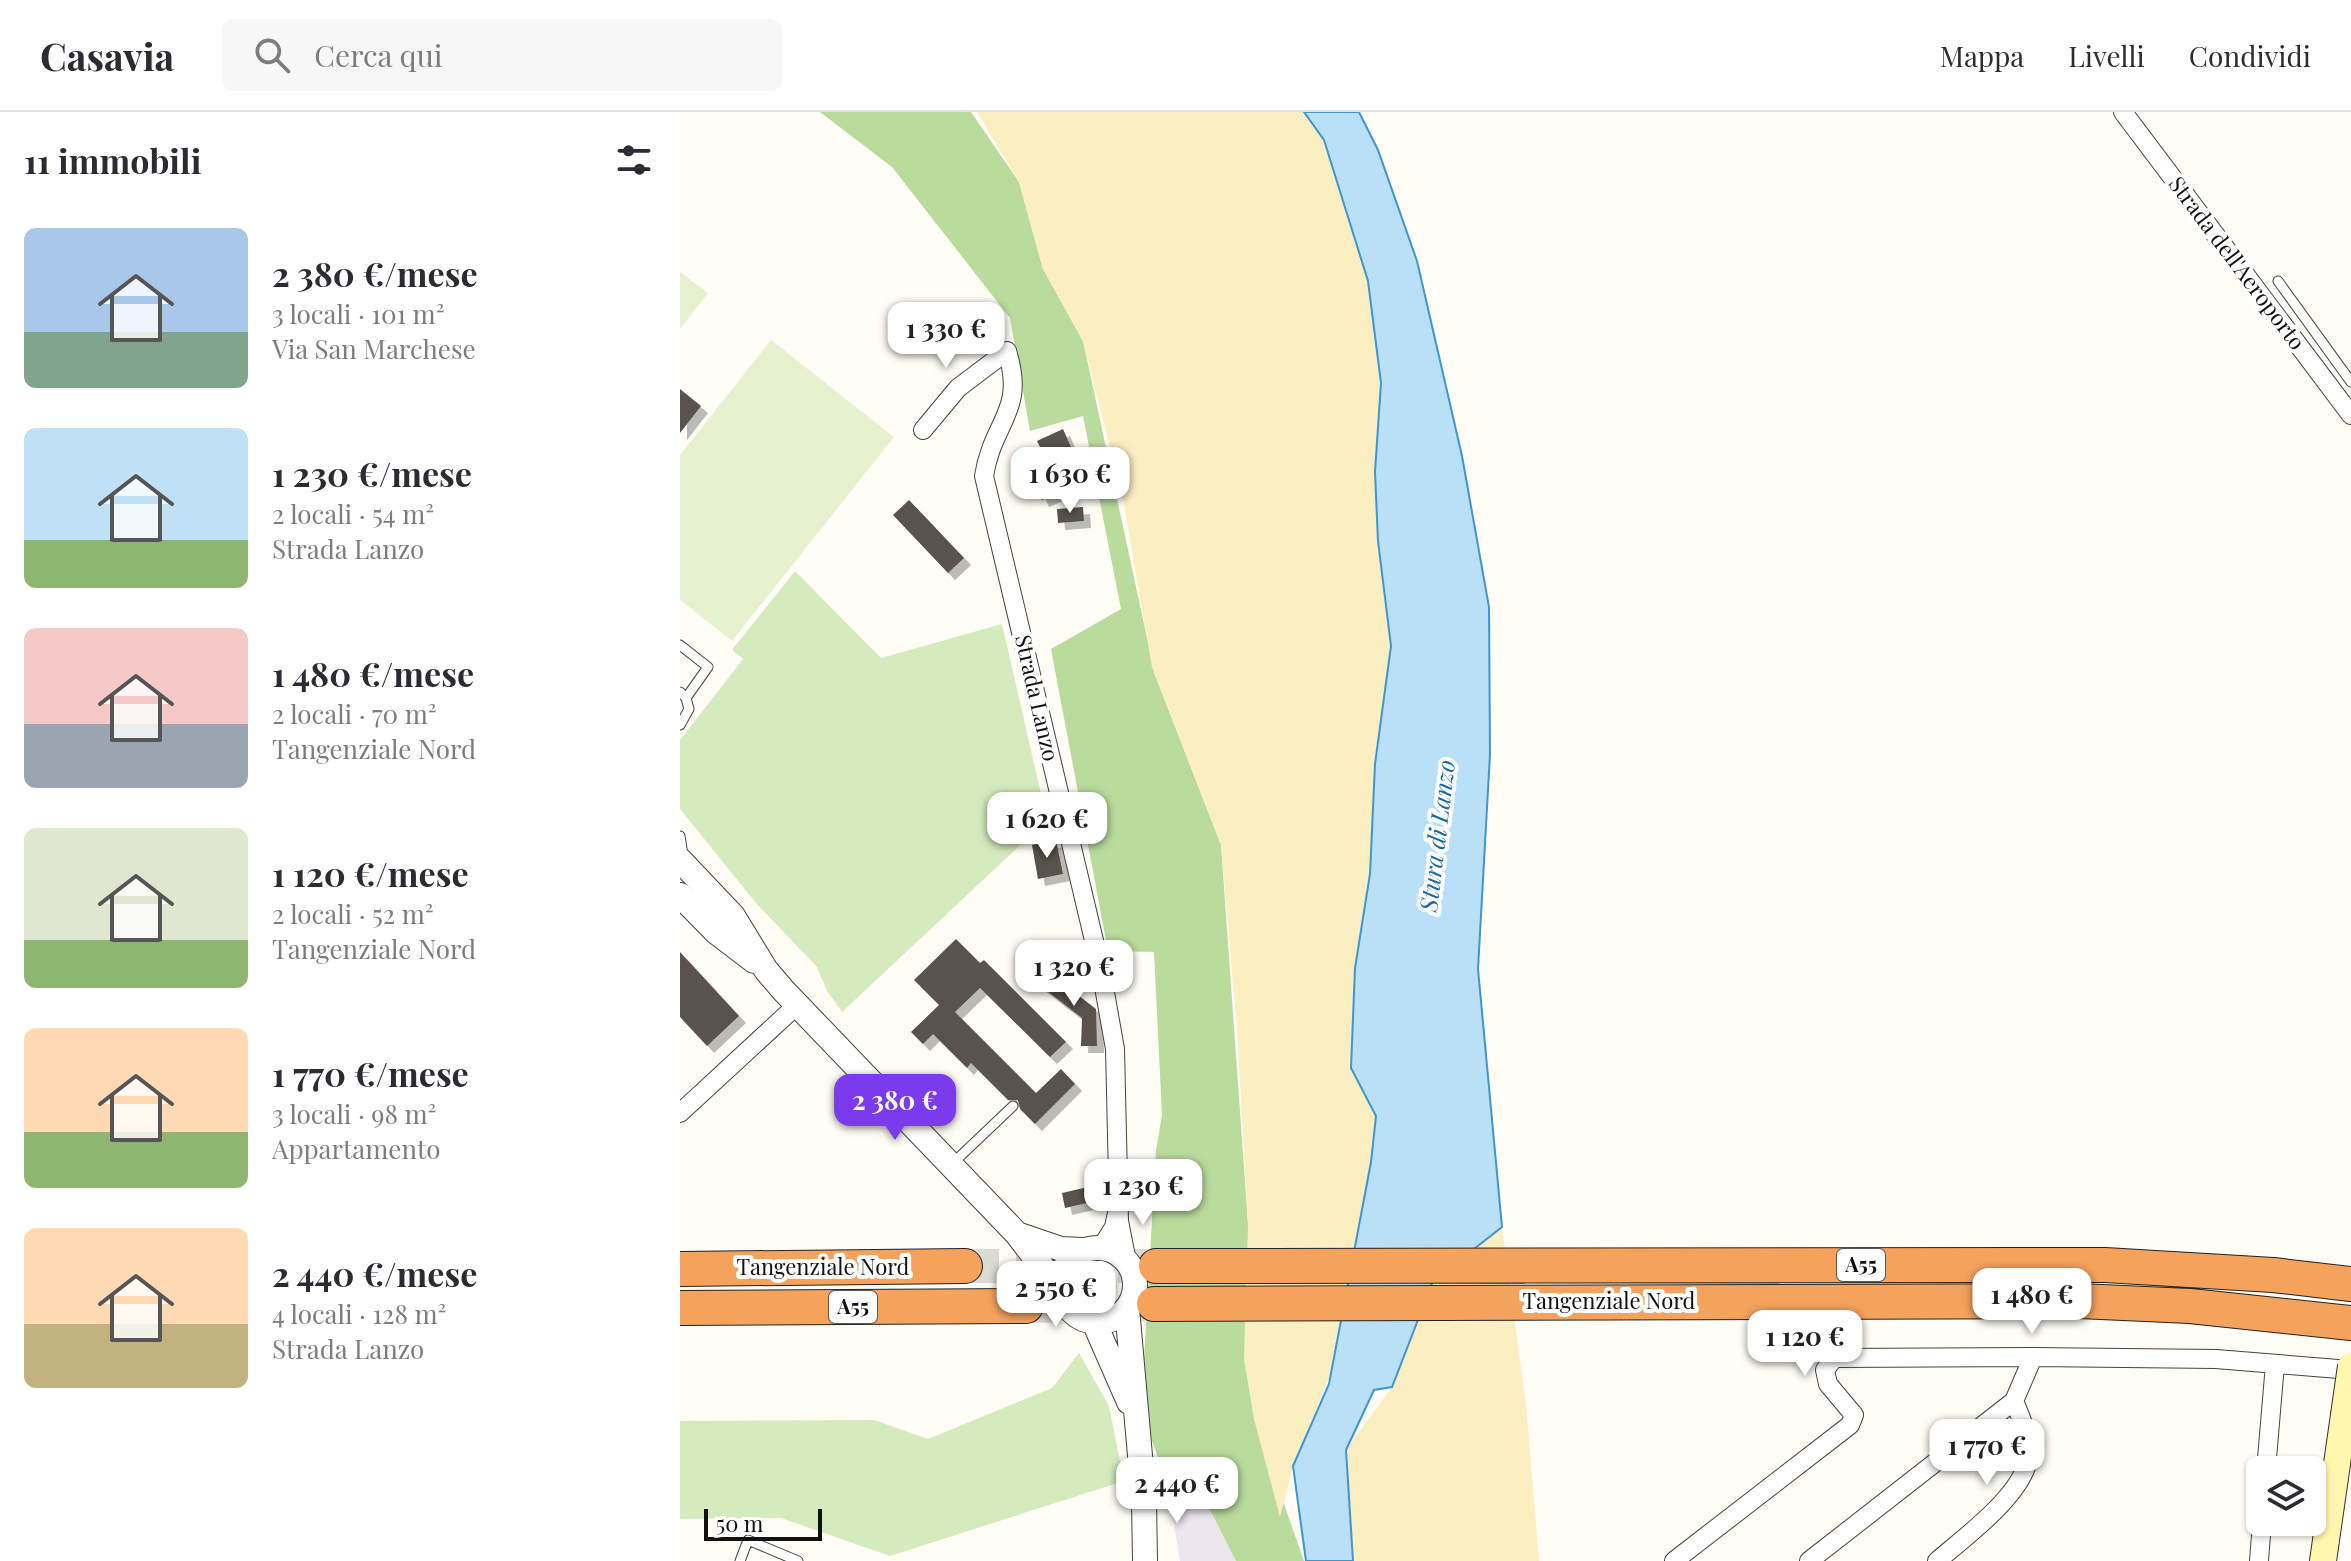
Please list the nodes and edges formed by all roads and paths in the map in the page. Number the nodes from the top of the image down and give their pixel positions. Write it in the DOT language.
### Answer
graph roads {
  1 [pos="2123,112"];
  2 [pos="2278,281"];
  3 [pos="2351,382"];
  4 [pos="2351,415"];
  5 [pos="923,430"];
  6 [pos="680,645"];
  7 [pos="683,695"];
  8 [pos="680,725"];
  9 [pos="680,836"];
  10 [pos="682,862"];
  11 [pos="680,895"];
  12 [pos="766,970"];
  13 [pos="797,1005"];
  14 [pos="1013,1106"];
  15 [pos="680,1113"];
  16 [pos="951,1166"];
  17 [pos="1121,1195"];
  18 [pos="1017,1234"];
  19 [pos="1092,1249"];
  20 [pos="1152,1265"];
  21 [pos="965,1266"];
  22 [pos="2351,1267"];
  23 [pos="680,1269"];
  24 [pos="2273,1275"];
  25 [pos="2351,1284"];
  26 [pos="1060,1290"];
  27 [pos="1152,1305"];
  28 [pos="1026,1306"];
  29 [pos="680,1308"];
  30 [pos="1094,1322"];
  31 [pos="2351,1323"];
  32 [pos="2033,1357"];
  33 [pos="2275,1364"];
  34 [pos="2351,1368"];
  35 [pos="2014,1401"];
  36 [pos="1137,1419"];
  37 [pos="2267,1456"];
  38 [pos="2351,1480"];
  39 [pos="1144,1501"];
  40 [pos="2261,1536"];
  41 [pos="740,1561"];
  42 [pos="798,1561"];
  43 [pos="1145,1561"];
  44 [pos="1159,1561"];
  45 [pos="1674,1561"];
  46 [pos="1809,1561"];
  47 [pos="1937,1561"];
  48 [pos="2259,1561"];
  49 [pos="2323,1561"];
  50 [pos="2339,1561"];
  1 -- 4 [label="street, Strada dell'Aeroporto"];
  2 -- 3 [label="lane"];
  5 -- 17 [label="street, Strada Lanzo"];
  6 -- 7 [label="lane"];
  7 -- 8 [label="lane"];
  9 -- 10 [label="lane"];
  10 -- 12 [label="street"];
  11 -- 12 [label="street"];
  12 -- 13 [label="street"];
  13 -- 15 [label="street"];
  13 -- 16 [label="street"];
  14 -- 16 [label="lane"];
  16 -- 18 [label="street"];
  17 -- 19 [label="street, Strada Lanzo"];
  17 -- 20 [label="street, Strada Lanzo"];
  18 -- 19 [label="street"];
  18 -- 26 [label="street"];
  19 -- 20 [label="street"];
  19 -- 26 [label="street"];
  20 -- 24 [label="highway, Tangenziale Nord / A55"];
  20 -- 27 [label="street"];
  21 -- 23 [label="highway, Tangenziale Nord / A55"];
  22 -- 24 [label="highway"];
  24 -- 25 [label="highway, Tangenziale Nord / A55"];
  26 -- 30 [label="street"];
  27 -- 30 [label="street"];
  27 -- 31 [label="highway, Tangenziale Nord / A55"];
  27 -- 36 [label="street"];
  28 -- 29 [label="highway, Tangenziale Nord / A55"];
  30 -- 36 [label="street"];
  32 -- 33 [label="street"];
  32 -- 35 [label="street"];
  32 -- 45 [label="street"];
  33 -- 34 [label="street"];
  33 -- 37 [label="street"];
  34 -- 49 [label="main road, bridge"];
  35 -- 46 [label="street"];
  35 -- 47 [label="street"];
  36 -- 39 [label="street"];
  38 -- 50 [label="main road"];
  39 -- 43 [label="street"];
  39 -- 44 [label="street"];
  40 -- 48 [label="street"];
  41 -- 42 [label="lane"];
}
